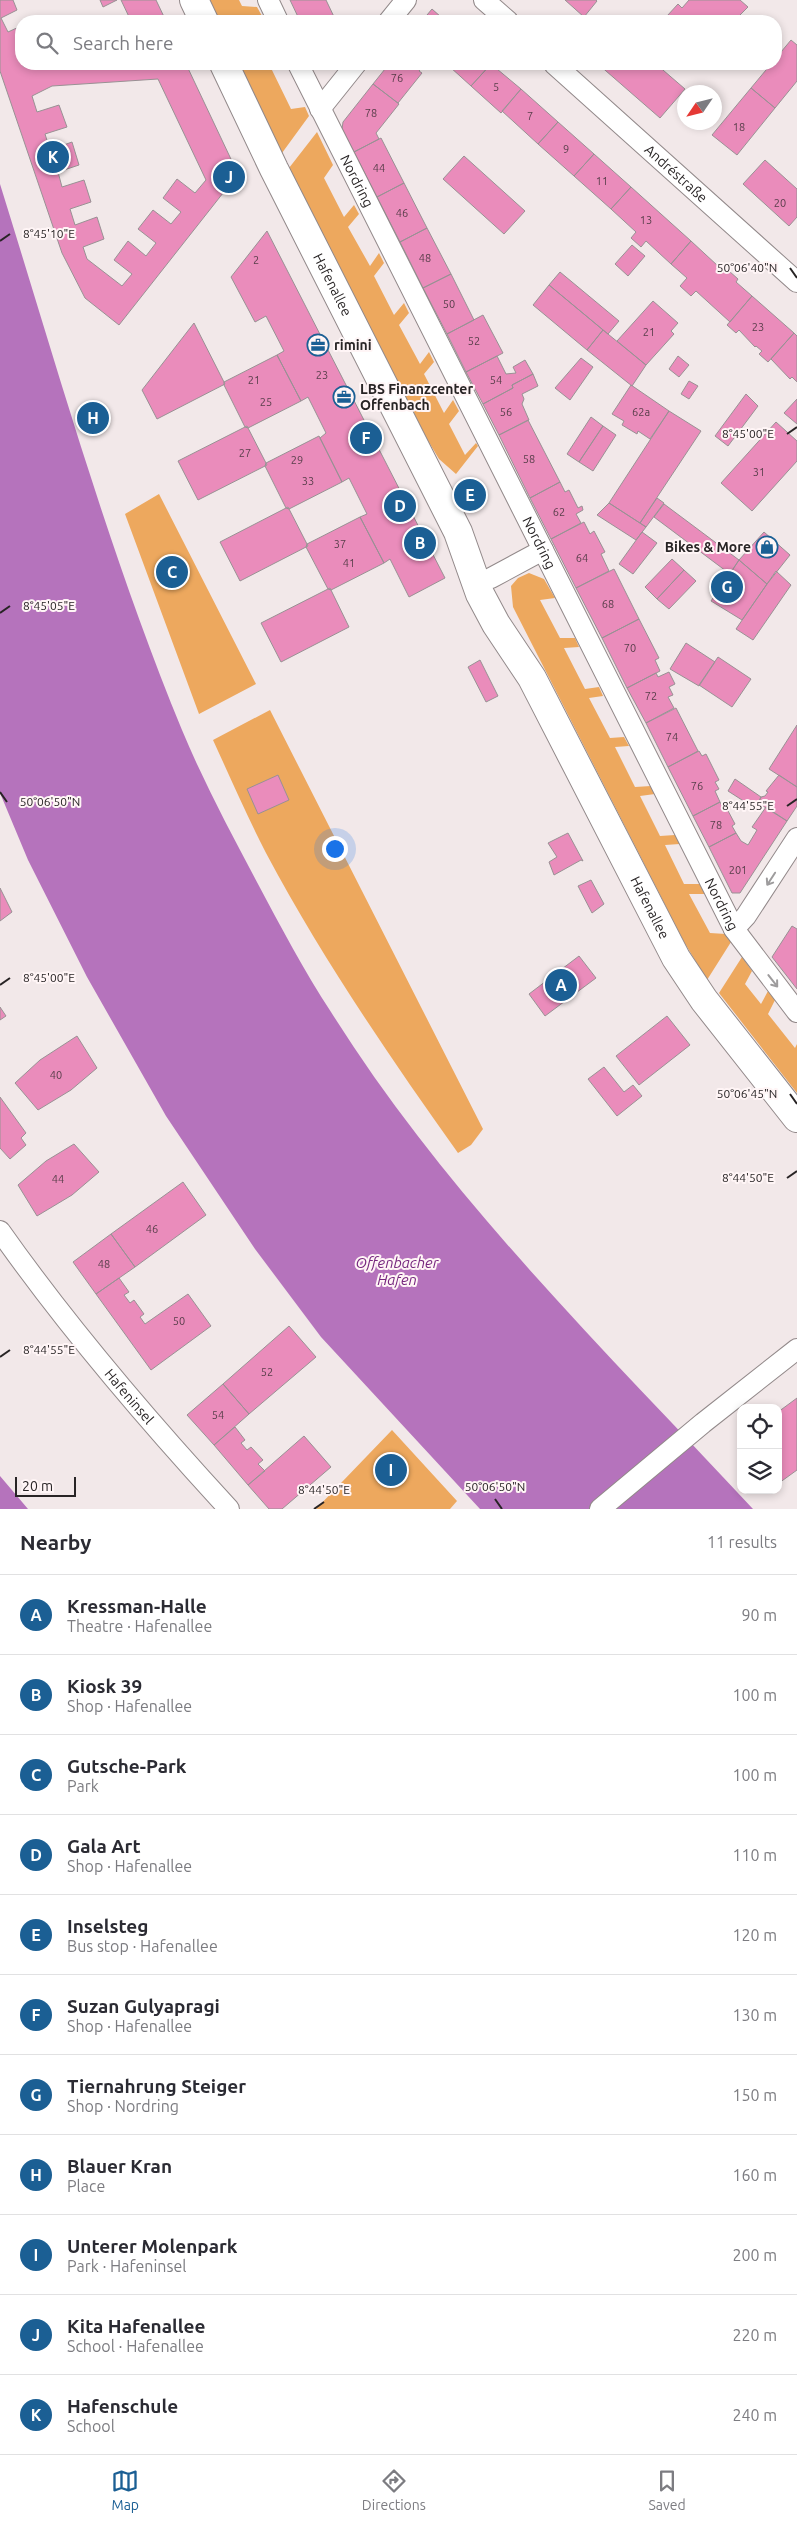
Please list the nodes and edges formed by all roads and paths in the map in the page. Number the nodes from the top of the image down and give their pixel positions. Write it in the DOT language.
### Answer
graph roads {
  1 [pos="194,0"];
  2 [pos="268,0"];
  3 [pos="406,0"];
  4 [pos="484,0"];
  5 [pos="201,15"];
  6 [pos="275,15"];
  7 [pos="394,15"];
  8 [pos="501,15"];
  9 [pos="227,70"];
  10 [pos="301,70"];
  11 [pos="351,70"];
  12 [pos="561,70"];
  13 [pos="320,109"];
  14 [pos="797,282"];
  15 [pos="458,532"];
  16 [pos="543,550"];
  17 [pos="491,578"];
  18 [pos="532,678"];
  19 [pos="797,838"];
  20 [pos="734,929"];
  21 [pos="797,1012"];
  22 [pos="797,1118"];
  23 [pos="0,1231"];
  24 [pos="797,1349"];
  25 [pos="229,1509"];
  26 [pos="600,1509"];
  1 -- 5 [label="main road"];
  2 -- 6 [label="street"];
  3 -- 7 [label="street"];
  4 -- 8 [label="street"];
  9 -- 15 [label="main road, Hafenallee"];
  10 -- 13 [label="street, Nordring"];
  11 -- 13 [label="street"];
  12 -- 14 [label="street, Andréstraße"];
  13 -- 16 [label="street, Nordring"];
  15 -- 17 [label="main road, Hafenallee"];
  15 -- 18 [label="main road, Hafenallee"];
  16 -- 17 [label="street"];
  16 -- 20 [label="street, Nordring"];
  17 -- 18 [label="main road, Hafenallee"];
  18 -- 22 [label="main road, Hafenallee"];
  19 -- 20 [label="street, one-way"];
  20 -- 21 [label="street, Nordring, one-way"];
  23 -- 25 [label="street, Hafeninsel"];
  24 -- 26 [label="street"];
}
